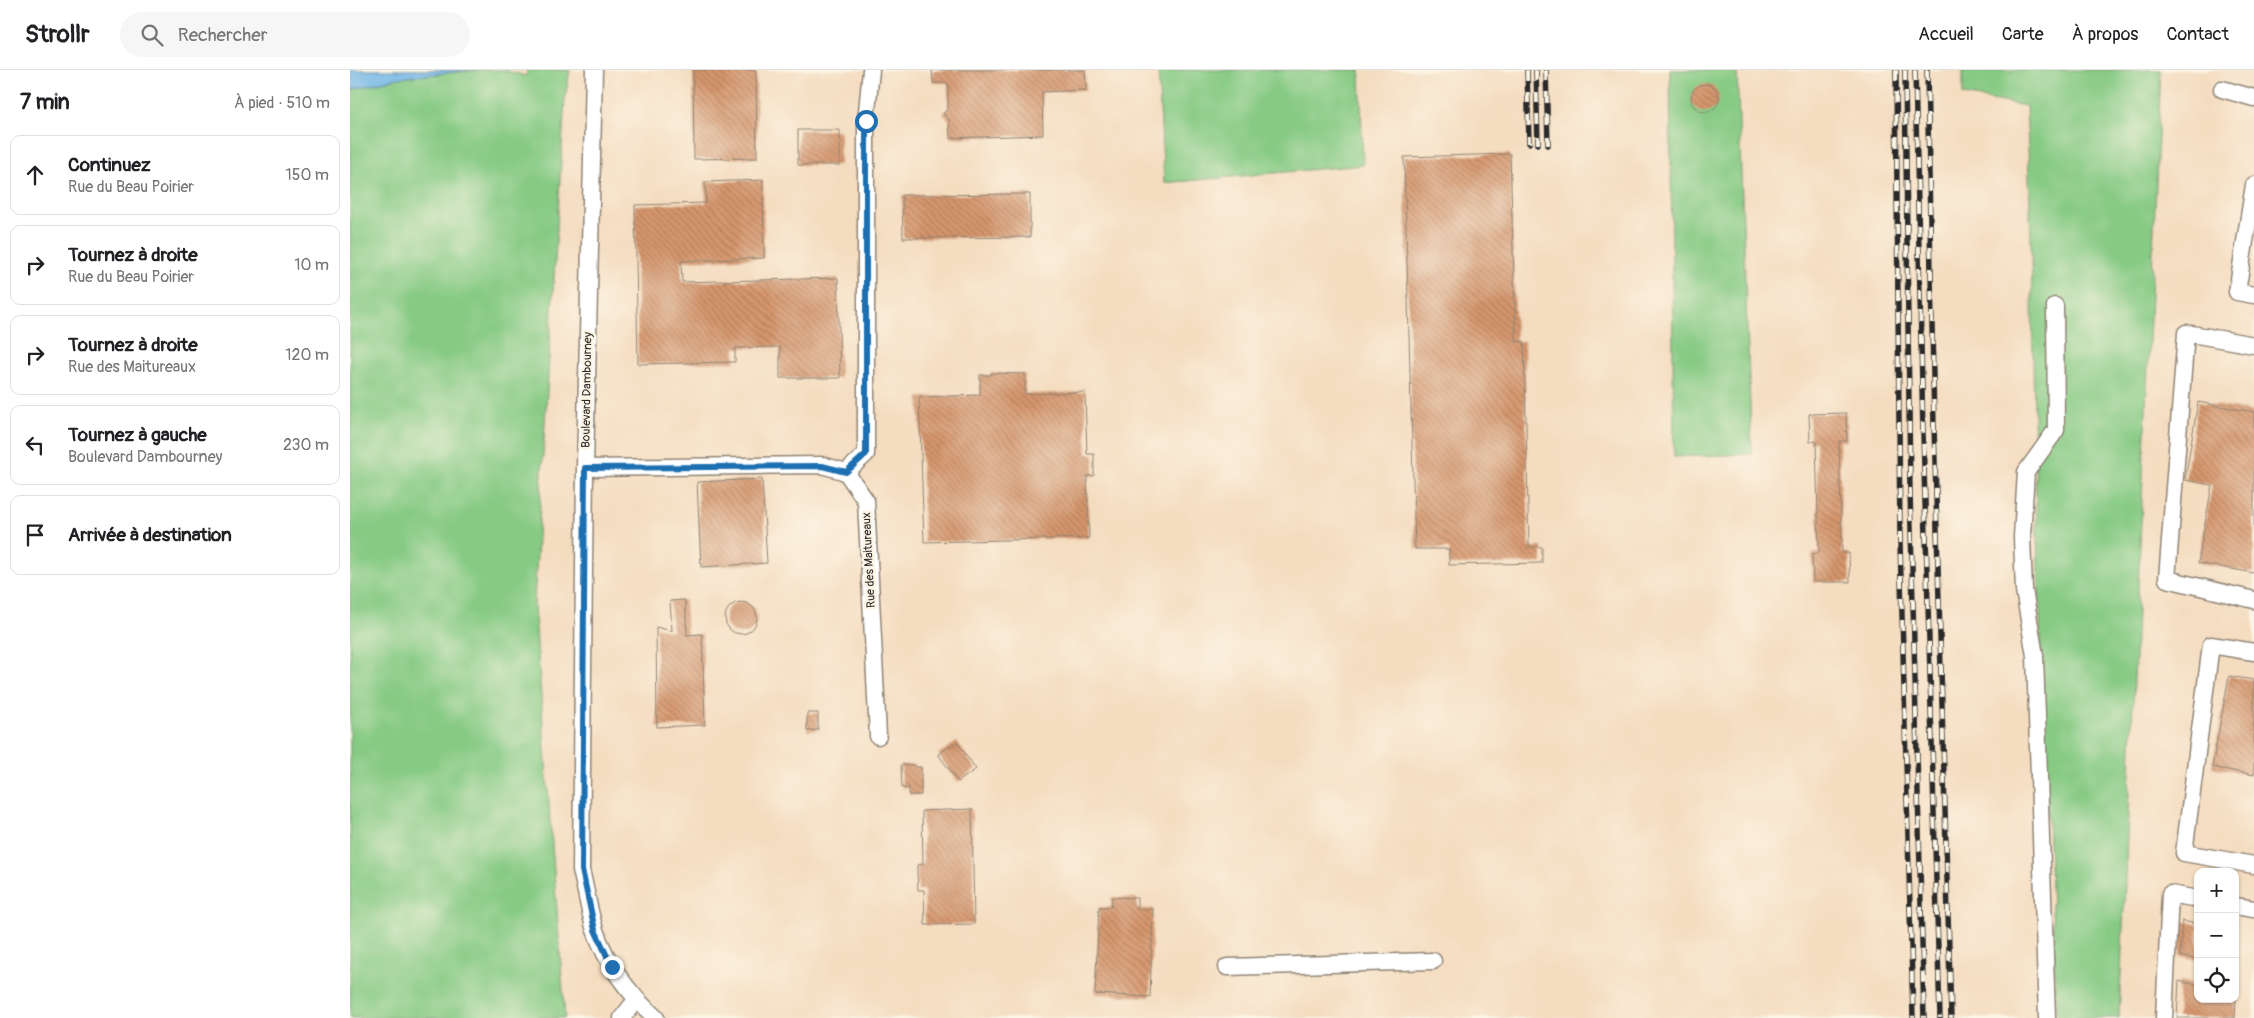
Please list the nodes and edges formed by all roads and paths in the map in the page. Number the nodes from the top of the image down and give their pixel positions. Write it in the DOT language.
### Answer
graph roads {
  1 [pos="594,70"];
  2 [pos="871,70"];
  3 [pos="2222,89"];
  4 [pos="2254,98"];
  5 [pos="2254,185"];
  6 [pos="2254,296"];
  7 [pos="2055,306"];
  8 [pos="2254,345"];
  9 [pos="585,468"];
  10 [pos="846,472"];
  11 [pos="2254,600"];
  12 [pos="2254,652"];
  13 [pos="878,736"];
  14 [pos="2254,865"];
  15 [pos="2194,898"];
  16 [pos="2239,907"];
  17 [pos="2254,909"];
  18 [pos="1433,961"];
  19 [pos="1227,967"];
  20 [pos="636,1000"];
  21 [pos="622,1018"];
  22 [pos="656,1018"];
  23 [pos="2047,1018"];
  24 [pos="2164,1018"];
  1 -- 9 [label="street, Boulevard Dambourney"];
  2 -- 10 [label="street"];
  3 -- 4 [label="street"];
  5 -- 6 [label="street"];
  7 -- 23 [label="street"];
  8 -- 11 [label="street"];
  9 -- 10 [label="street"];
  9 -- 20 [label="street, Boulevard Dambourney"];
  10 -- 13 [label="street, Rue des Maitureaux"];
  12 -- 14 [label="street"];
  15 -- 24 [label="street"];
  16 -- 17 [label="street"];
  18 -- 19 [label="street"];
  20 -- 21 [label="street"];
  20 -- 22 [label="street, Boulevard Dambourney"];
}
